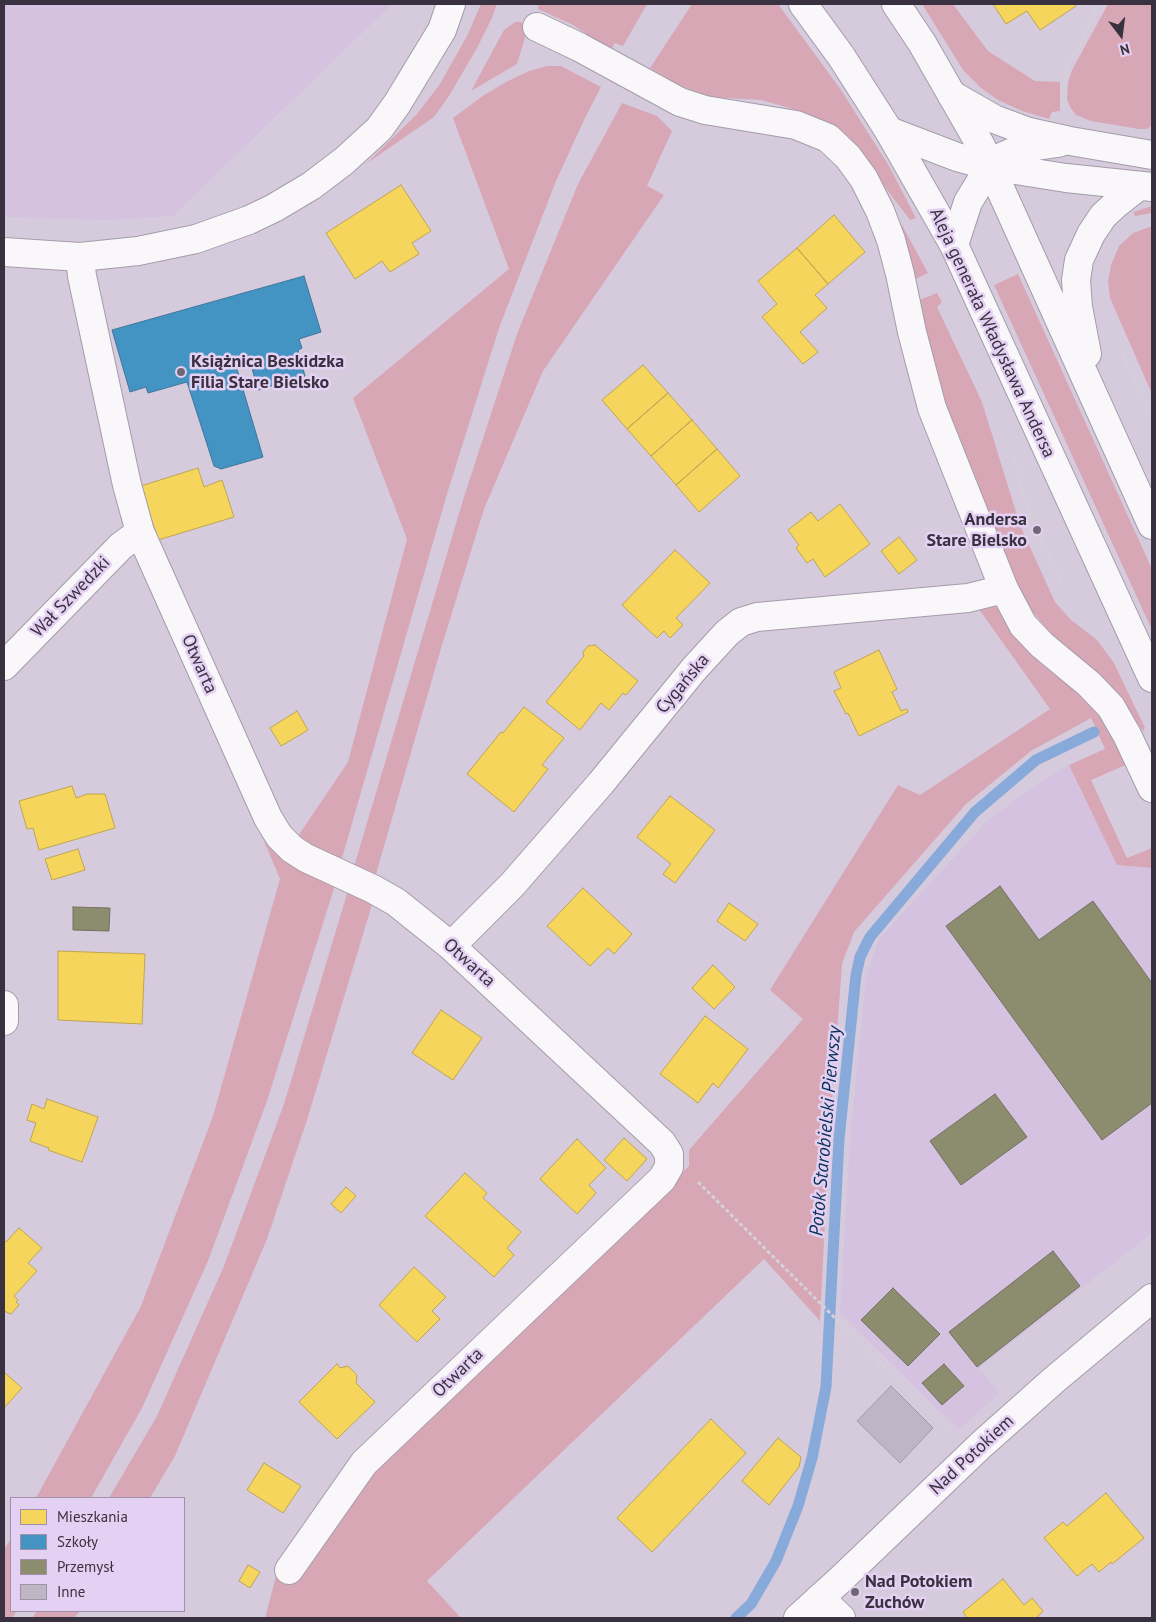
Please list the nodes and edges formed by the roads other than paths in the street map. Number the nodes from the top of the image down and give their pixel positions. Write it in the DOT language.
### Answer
graph roads {
  1 [pos="450,4"];
  2 [pos="803,4"];
  3 [pos="896,4"];
  4 [pos="537,27"];
  5 [pos="952,95"];
  6 [pos="889,131"];
  7 [pos="1070,142"];
  8 [pos="1152,155"];
  9 [pos="990,166"];
  10 [pos="1146,186"];
  11 [pos="954,245"];
  12 [pos="4,252"];
  13 [pos="80,257"];
  14 [pos="1095,397"];
  15 [pos="1152,525"];
  16 [pos="140,532"];
  17 [pos="1004,589"];
  18 [pos="4,666"];
  19 [pos="1152,678"];
  20 [pos="1152,788"];
  21 [pos="451,946"];
  22 [pos="4,1005"];
  23 [pos="4,1021"];
  24 [pos="1152,1298"];
  25 [pos="289,1570"];
  26 [pos="820,1598"];
  27 [pos="798,1618"];
  28 [pos="841,1618"];
  1 -- 13 [label="street"];
  2 -- 6 [label="street, Aleja generała Władysława Andersa"];
  3 -- 5 [label="street"];
  4 -- 17 [label="street"];
  5 -- 7 [label="street"];
  5 -- 9 [label="street"];
  6 -- 9 [label="street"];
  6 -- 11 [label="street, Aleja generała Władysława Andersa"];
  7 -- 8 [label="street"];
  7 -- 9 [label="street"];
  9 -- 10 [label="street"];
  9 -- 11 [label="street"];
  9 -- 14 [label="street"];
  10 -- 14 [label="street"];
  11 -- 19 [label="street, Aleja generała Władysława Andersa"];
  12 -- 13 [label="street"];
  13 -- 16 [label="street, Otwarta"];
  14 -- 15 [label="street"];
  16 -- 18 [label="street, Wał Szwedzki"];
  16 -- 21 [label="street, Otwarta"];
  17 -- 20 [label="street"];
  17 -- 21 [label="street, Cygańska"];
  21 -- 25 [label="street, Otwarta"];
  22 -- 23 [label="street"];
  24 -- 26 [label="street, Nad Potokiem"];
  26 -- 27 [label="street, Nad Potokiem"];
  26 -- 28 [label="street"];
}
